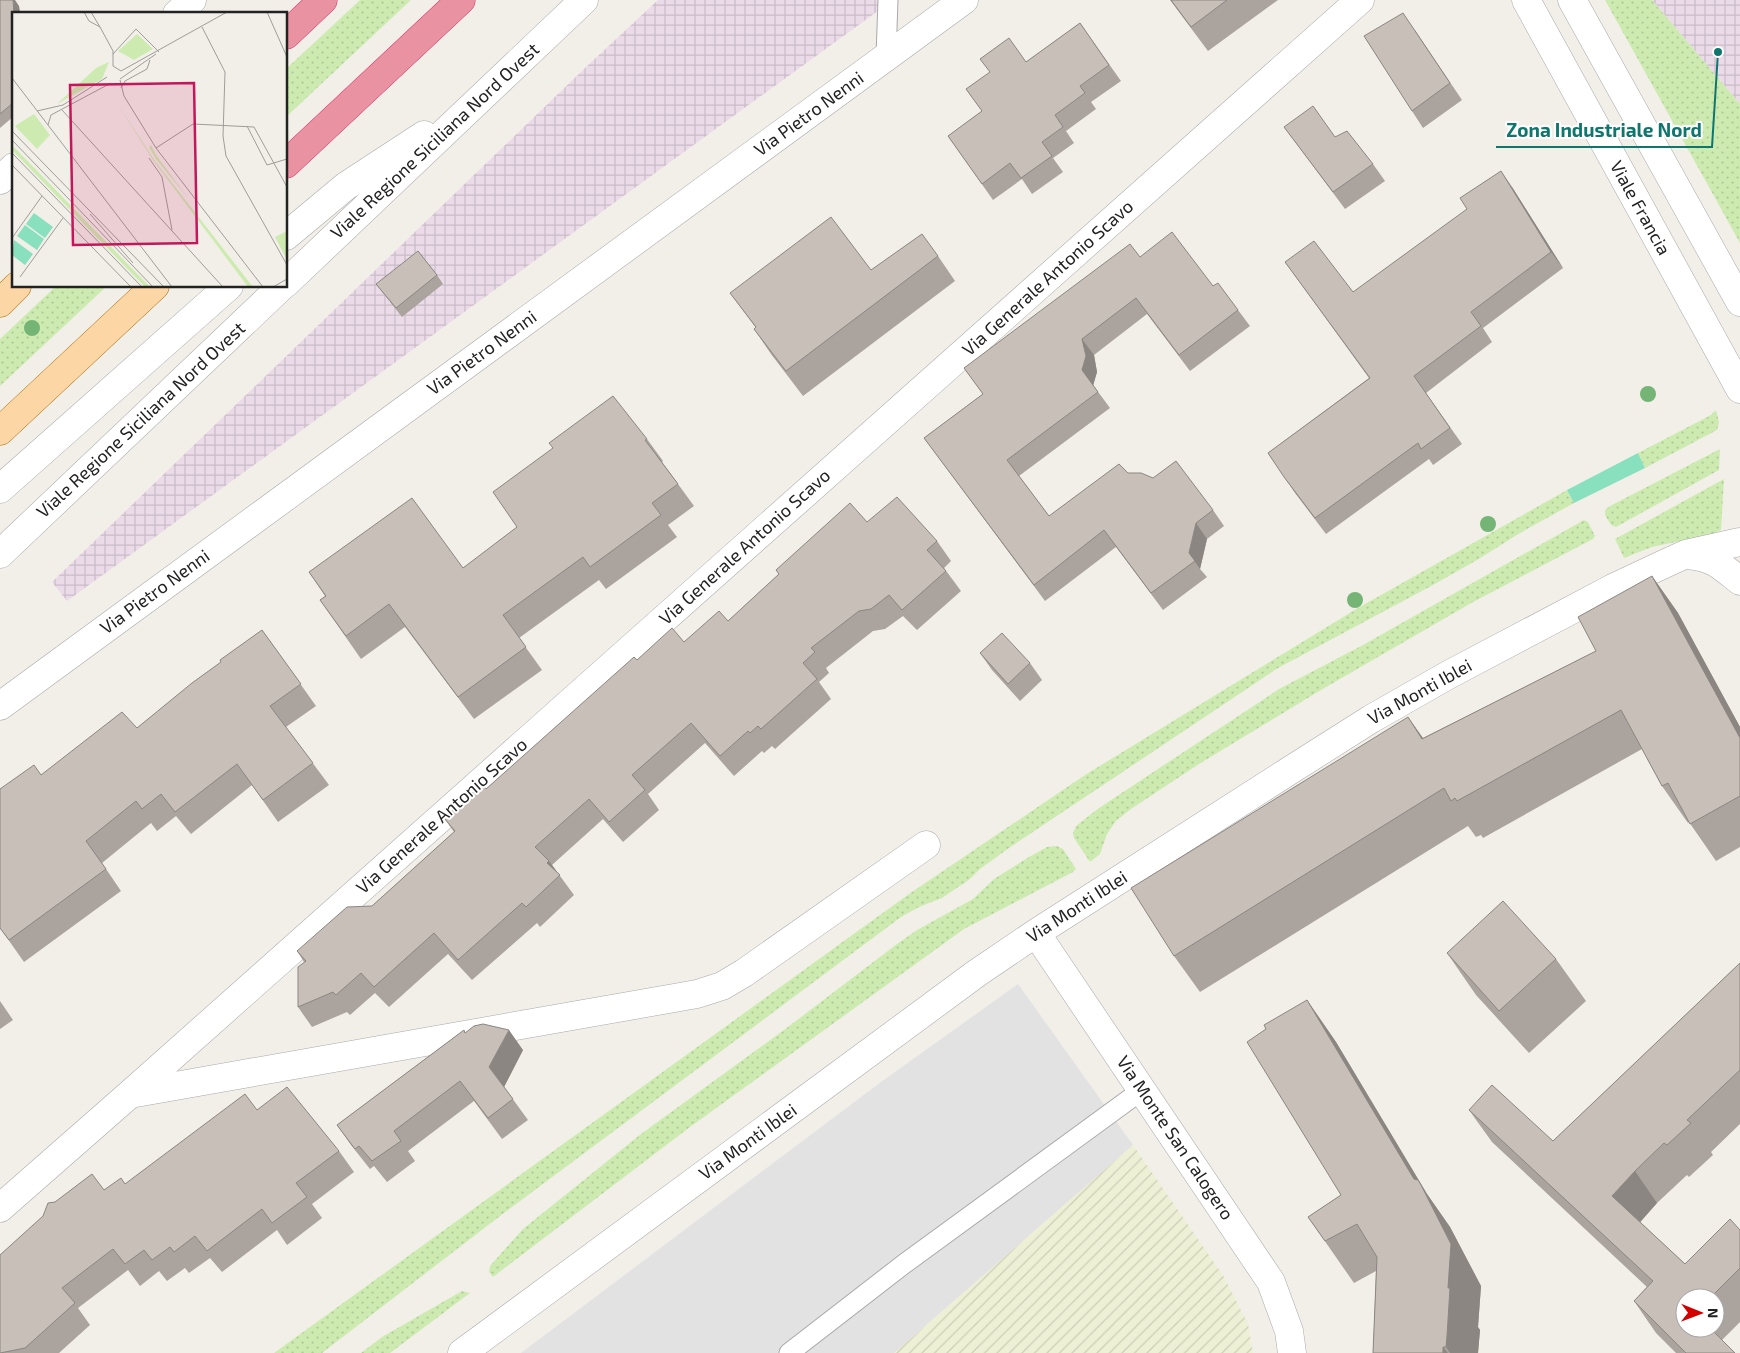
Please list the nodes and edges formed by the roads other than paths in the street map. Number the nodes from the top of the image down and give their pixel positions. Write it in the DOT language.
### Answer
graph roads {
  1 [pos="192,0"];
  2 [pos="323,0"];
  3 [pos="462,0"];
  4 [pos="584,0"];
  5 [pos="888,0"];
  6 [pos="964,0"];
  7 [pos="1360,0"];
  8 [pos="1526,0"];
  9 [pos="1572,0"];
  10 [pos="179,12"];
  11 [pos="288,32"];
  12 [pos="886,57"];
  13 [pos="479,100"];
  14 [pos="288,162"];
  15 [pos="12,169"];
  16 [pos="0,180"];
  17 [pos="288,234"];
  18 [pos="288,280"];
  19 [pos="16,288"];
  20 [pos="153,288"];
  21 [pos="227,288"];
  22 [pos="280,288"];
  23 [pos="1740,302"];
  24 [pos="0,303"];
  25 [pos="1740,389"];
  26 [pos="0,431"];
  27 [pos="0,489"];
  28 [pos="1740,542"];
  29 [pos="0,554"];
  30 [pos="1686,554"];
  31 [pos="1740,580"];
  32 [pos="0,706"];
  33 [pos="926,845"];
  34 [pos="1036,933"];
  35 [pos="1142,1090"];
  36 [pos="130,1094"];
  37 [pos="0,1208"];
  38 [pos="462,1353"];
  39 [pos="789,1353"];
  40 [pos="1292,1353"];
  1 -- 10 [label="street"];
  2 -- 11 [label="highway"];
  3 -- 14 [label="highway"];
  4 -- 13 [label="street, Viale Regione Siciliana Nord Ovest"];
  5 -- 12 [label="lane"];
  6 -- 12 [label="street, Via Pietro Nenni"];
  7 -- 36 [label="street, Via Generale Antonio Scavo"];
  8 -- 25 [label="street, Viale Francia"];
  9 -- 23 [label="street"];
  12 -- 32 [label="street, Via Pietro Nenni"];
  13 -- 17 [label="street"];
  13 -- 18 [label="street, Viale Regione Siciliana Nord Ovest"];
  15 -- 16 [label="street"];
  19 -- 24 [label="main road"];
  20 -- 26 [label="main road"];
  21 -- 27 [label="street"];
  22 -- 29 [label="street, Viale Regione Siciliana Nord Ovest"];
  28 -- 30 [label="street, Via Monti Iblei"];
  30 -- 31 [label="street"];
  30 -- 34 [label="street, Via Monti Iblei"];
  33 -- 36 [label="street"];
  34 -- 35 [label="street, Via Monte San Calogero"];
  34 -- 38 [label="street, Via Monti Iblei"];
  35 -- 39 [label="lane"];
  35 -- 40 [label="street, Via Monte San Calogero"];
  36 -- 37 [label="street, Via Generale Antonio Scavo"];
}
